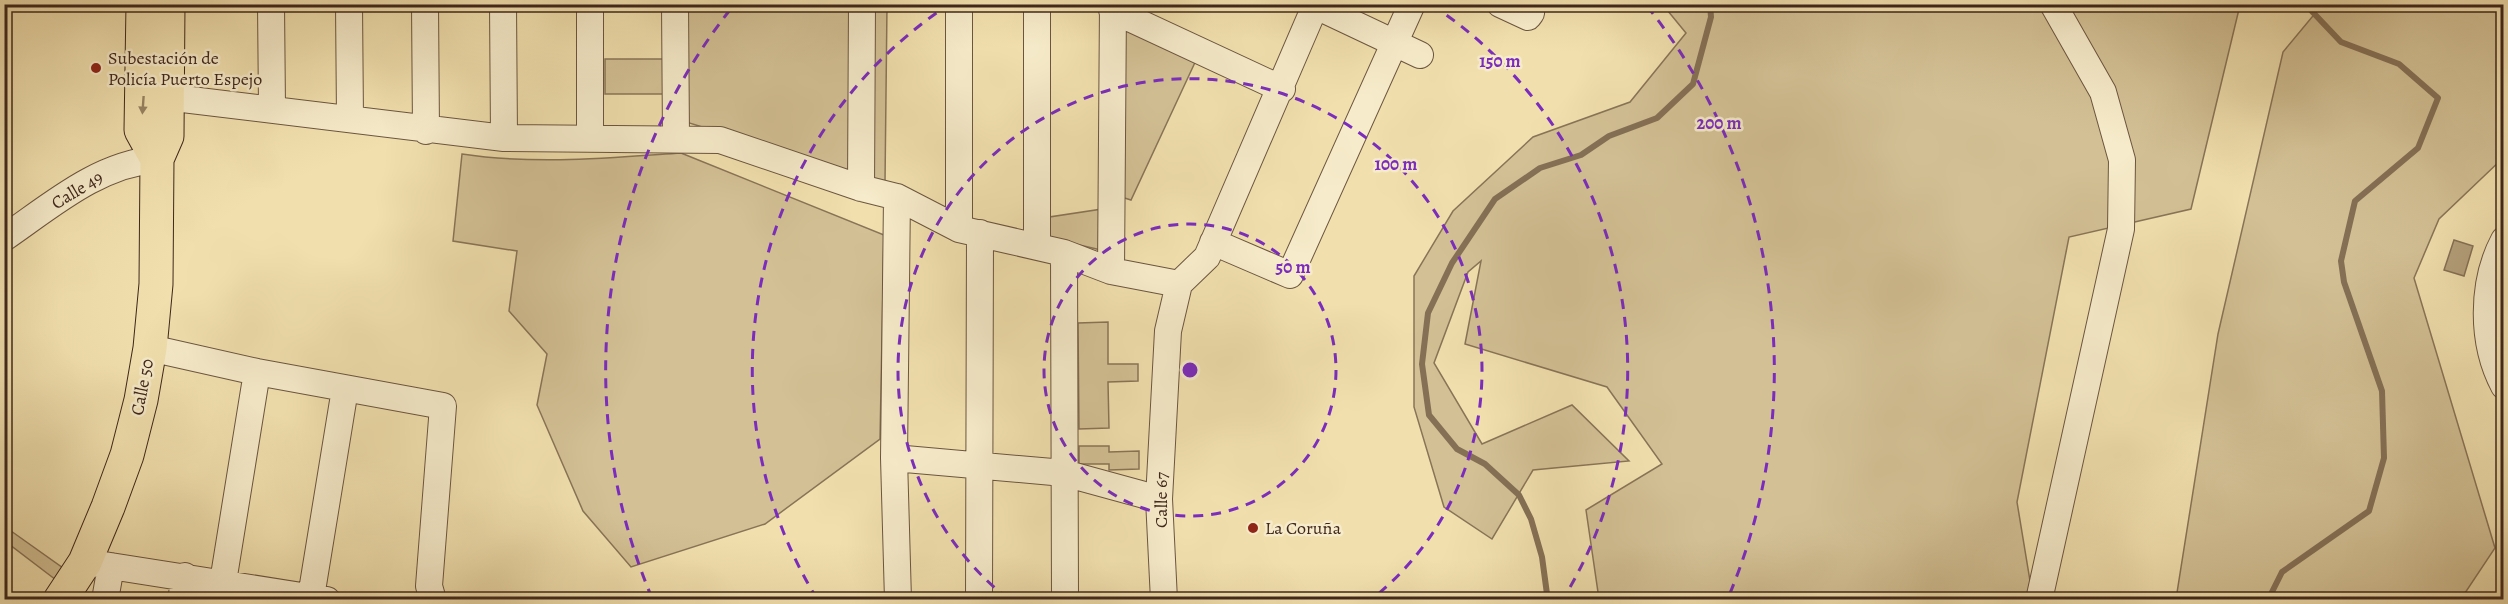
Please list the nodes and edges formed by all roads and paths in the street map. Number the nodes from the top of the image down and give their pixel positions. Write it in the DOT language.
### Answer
graph roads {
  1 [pos="143,4"];
  2 [pos="168,4"];
  3 [pos="272,4"];
  4 [pos="349,4"];
  5 [pos="425,4"];
  6 [pos="502,4"];
  7 [pos="590,4"];
  8 [pos="675,4"];
  9 [pos="862,4"];
  10 [pos="959,4"];
  11 [pos="1038,4"];
  12 [pos="1412,4"];
  13 [pos="1500,4"];
  14 [pos="1532,4"];
  15 [pos="2053,4"];
  16 [pos="1314,5"];
  17 [pos="1113,8"];
  18 [pos="1395,43"];
  19 [pos="1420,55"];
  20 [pos="1281,89"];
  21 [pos="166,97"];
  22 [pos="272,108"];
  23 [pos="350,118"];
  24 [pos="426,131"];
  25 [pos="504,138"];
  26 [pos="590,138"];
  27 [pos="676,139"];
  28 [pos="157,159"];
  29 [pos="861,188"];
  30 [pos="897,197"];
  31 [pos="970,231"];
  32 [pos="4,238"];
  33 [pos="2504,240"];
  34 [pos="1214,242"];
  35 [pos="1037,246"];
  36 [pos="1064,253"];
  37 [pos="1111,272"];
  38 [pos="1179,284"];
  39 [pos="150,348"];
  40 [pos="257,372"];
  41 [pos="2504,387"];
  42 [pos="345,389"];
  43 [pos="894,458"];
  44 [pos="979,466"];
  45 [pos="1064,473"];
  46 [pos="1159,499"];
  47 [pos="98,564"];
  48 [pos="223,582"];
  49 [pos="183,588"];
  50 [pos="268,595"];
  51 [pos="319,598"];
  52 [pos="60,600"];
  53 [pos="105,600"];
  54 [pos="433,600"];
  55 [pos="898,600"];
  56 [pos="980,600"];
  57 [pos="1065,600"];
  58 [pos="1164,600"];
  59 [pos="2038,600"];
  1 -- 28 [label="main road, Calle 50, one-way"];
  2 -- 21 [label="main road, Calle 50"];
  3 -- 22 [label="street"];
  4 -- 23 [label="street"];
  5 -- 24 [label="street"];
  6 -- 25 [label="street"];
  7 -- 26 [label="street"];
  8 -- 27 [label="street"];
  9 -- 29 [label="street"];
  10 -- 31 [label="street"];
  11 -- 35 [label="street"];
  12 -- 18 [label="street"];
  13 -- 14 [label="street"];
  15 -- 59 [label="street"];
  16 -- 18 [label="street"];
  16 -- 20 [label="street"];
  17 -- 20 [label="street"];
  17 -- 37 [label="street"];
  18 -- 19 [label="street"];
  18 -- 34 [label="street"];
  20 -- 34 [label="street"];
  21 -- 22 [label="street"];
  21 -- 28 [label="main road, Calle 50"];
  22 -- 23 [label="street"];
  23 -- 24 [label="street"];
  24 -- 25 [label="street"];
  25 -- 26 [label="street"];
  26 -- 27 [label="street"];
  27 -- 29 [label="street"];
  28 -- 32 [label="street, Calle 49"];
  28 -- 39 [label="main road, Calle 50"];
  29 -- 30 [label="street"];
  30 -- 31 [label="street"];
  30 -- 43 [label="street"];
  31 -- 35 [label="street"];
  31 -- 44 [label="street"];
  33 -- 41 [label="street"];
  34 -- 38 [label="street"];
  35 -- 36 [label="street"];
  36 -- 37 [label="street"];
  36 -- 45 [label="street"];
  37 -- 38 [label="street"];
  38 -- 46 [label="street, Calle 67"];
  39 -- 40 [label="street"];
  39 -- 47 [label="main road, Calle 50"];
  40 -- 42 [label="street"];
  40 -- 48 [label="street"];
  42 -- 51 [label="street"];
  42 -- 54 [label="street"];
  43 -- 44 [label="street"];
  43 -- 55 [label="street"];
  44 -- 45 [label="street"];
  44 -- 56 [label="street"];
  45 -- 46 [label="street"];
  45 -- 57 [label="street"];
  46 -- 58 [label="street, Calle 67"];
  47 -- 49 [label="street"];
  47 -- 52 [label="main road, Calle 50"];
  47 -- 53 [label="street"];
  48 -- 49 [label="street"];
  48 -- 50 [label="street"];
  50 -- 51 [label="street"];
}
